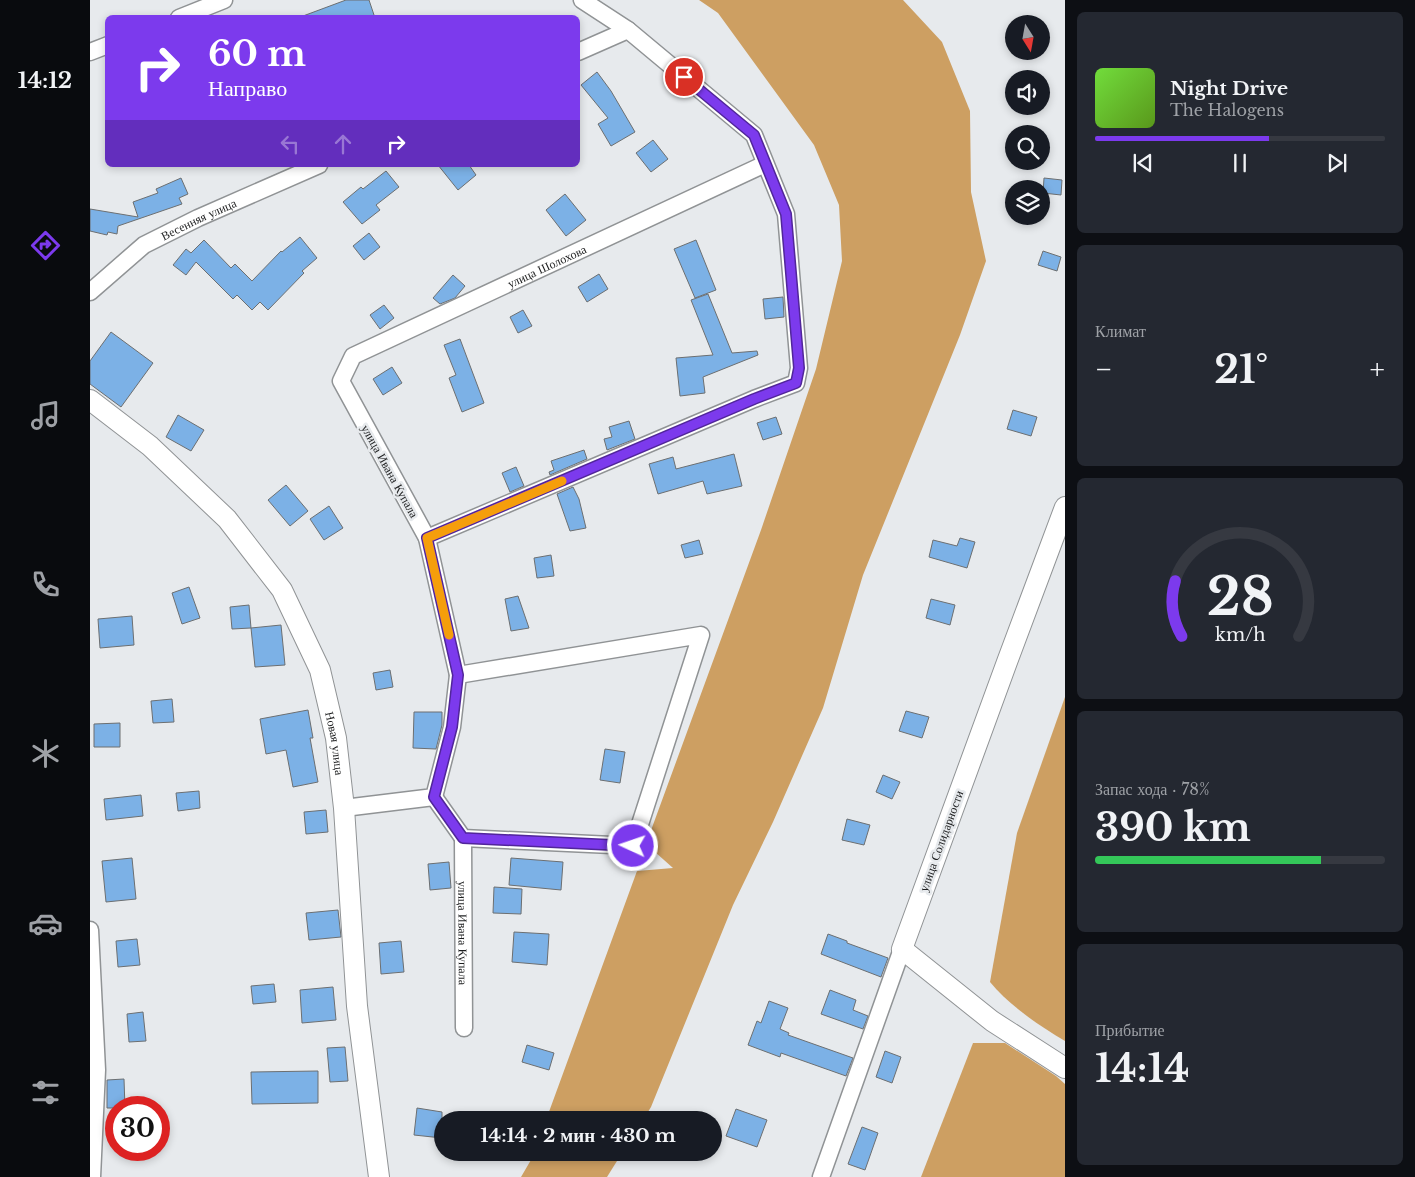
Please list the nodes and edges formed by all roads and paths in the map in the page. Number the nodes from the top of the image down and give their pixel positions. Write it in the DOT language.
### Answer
graph roads {
  1 [pos="224,0"];
  2 [pos="582,0"];
  3 [pos="186,15"];
  4 [pos="628,30"];
  5 [pos="105,46"];
  6 [pos="580,51"];
  7 [pos="90,52"];
  8 [pos="765,164"];
  9 [pos="314,167"];
  10 [pos="90,292"];
  11 [pos="341,380"];
  12 [pos="90,400"];
  13 [pos="1065,507"];
  14 [pos="427,538"];
  15 [pos="458,675"];
  16 [pos="434,797"];
  17 [pos="344,808"];
  18 [pos="463,838"];
  19 [pos="90,930"];
  20 [pos="902,949"];
  21 [pos="464,1028"];
  22 [pos="1065,1068"];
  23 [pos="92,1177"];
  24 [pos="379,1177"];
  25 [pos="821,1177"];
  1 -- 3 [label="street"];
  2 -- 4 [label="street"];
  4 -- 6 [label="street"];
  4 -- 8 [label="street"];
  5 -- 7 [label="street"];
  8 -- 11 [label="street, улица Шолохова"];
  8 -- 14 [label="street"];
  9 -- 10 [label="street, Весенняя улица"];
  11 -- 14 [label="street, улица Ивана Купала"];
  12 -- 17 [label="street, Новая улица"];
  13 -- 20 [label="street, улица Солидарности"];
  14 -- 15 [label="street, улица Ивана Купала"];
  15 -- 16 [label="street, улица Ивана Купала"];
  15 -- 18 [label="street"];
  16 -- 17 [label="street"];
  16 -- 18 [label="street"];
  17 -- 24 [label="street, Новая улица"];
  18 -- 21 [label="street, улица Ивана Купала"];
  19 -- 23 [label="street"];
  20 -- 22 [label="street"];
  20 -- 25 [label="street, улица Солидарности"];
}
